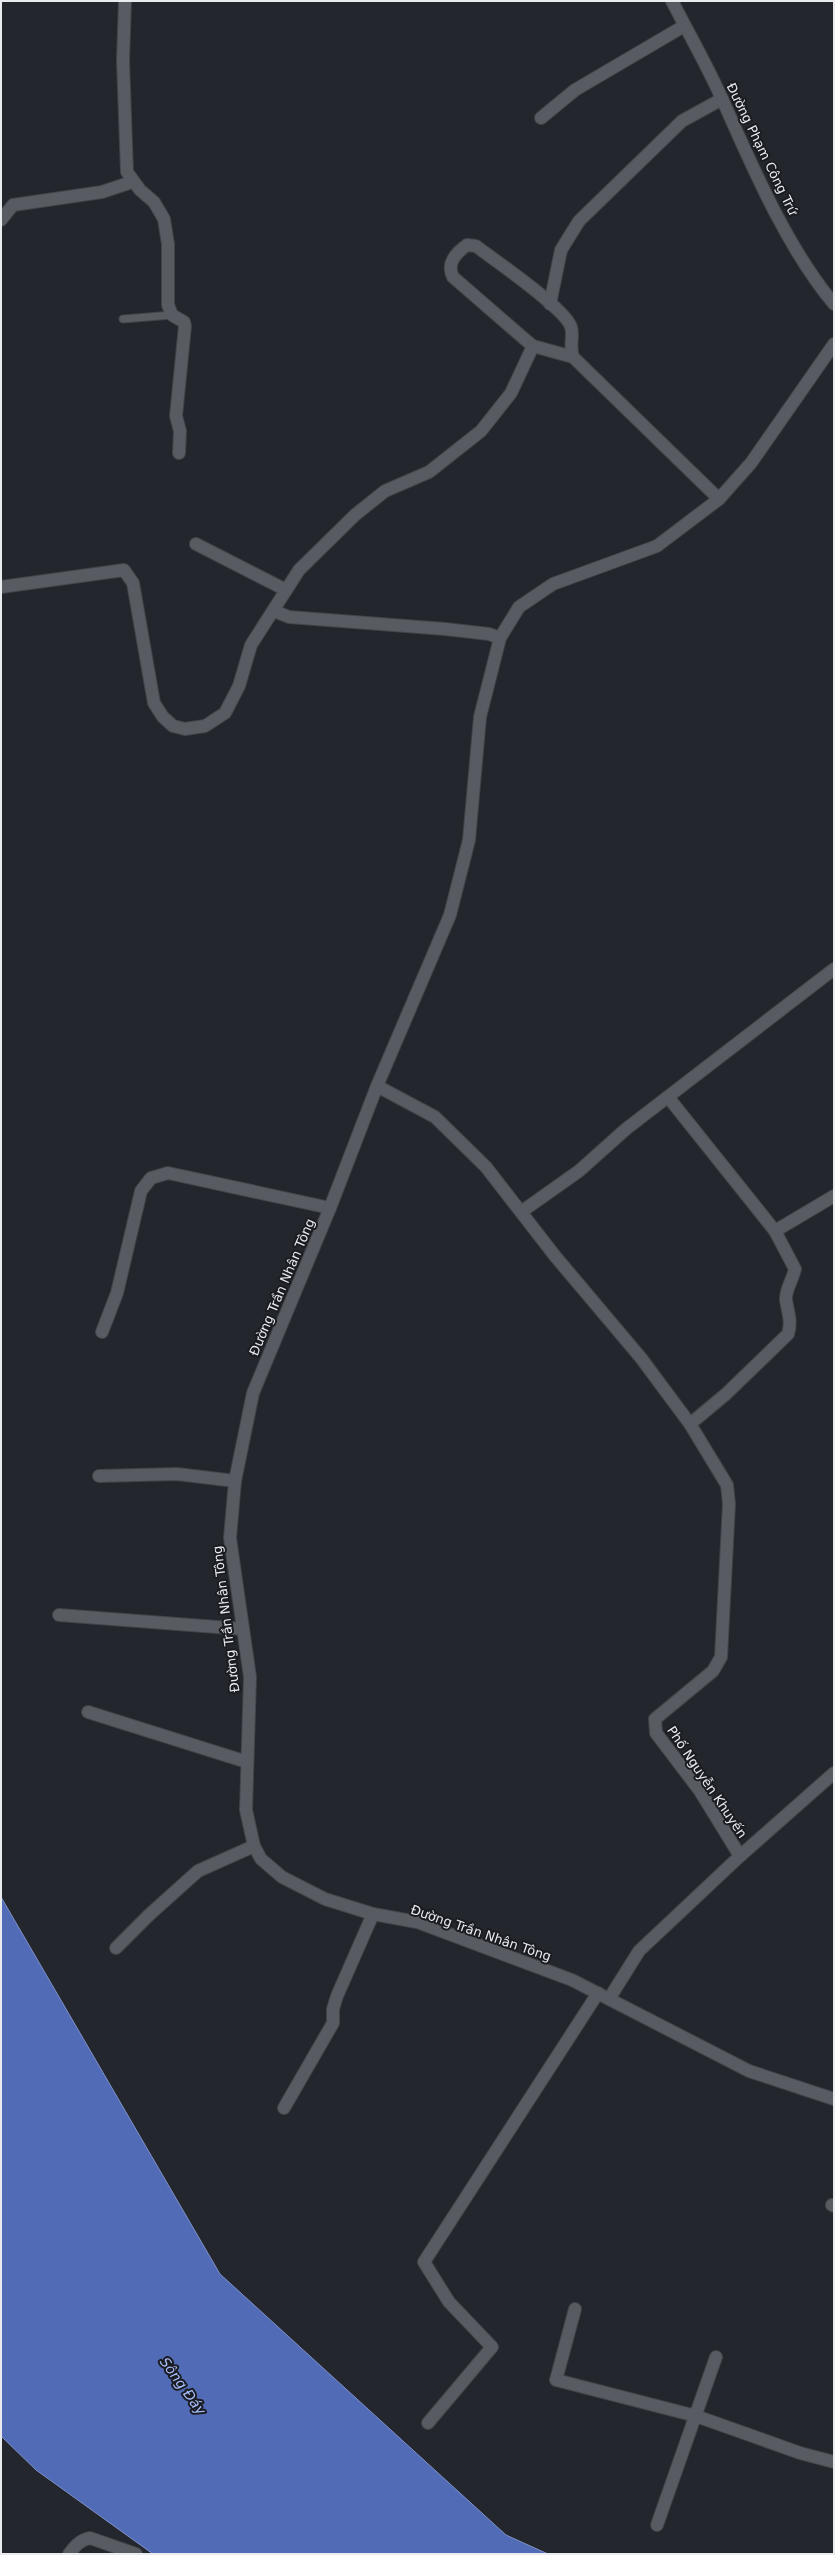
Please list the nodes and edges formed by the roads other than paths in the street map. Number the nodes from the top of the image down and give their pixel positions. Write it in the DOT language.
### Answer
graph roads {
  1 [pos="125,1"];
  2 [pos="672,1"];
  3 [pos="684,26"];
  4 [pos="722,99"];
  5 [pos="541,118"];
  6 [pos="132,182"];
  7 [pos="1,220"];
  8 [pos="550,304"];
  9 [pos="834,304"];
  10 [pos="172,315"];
  11 [pos="123,319"];
  12 [pos="834,344"];
  13 [pos="533,346"];
  14 [pos="573,357"];
  15 [pos="179,453"];
  16 [pos="719,499"];
  17 [pos="196,544"];
  18 [pos="1,587"];
  19 [pos="286,590"];
  20 [pos="274,611"];
  21 [pos="500,638"];
  22 [pos="834,969"];
  23 [pos="377,1086"];
  24 [pos="668,1097"];
  25 [pos="834,1196"];
  26 [pos="330,1208"];
  27 [pos="521,1212"];
  28 [pos="775,1231"];
  29 [pos="102,1332"];
  30 [pos="690,1424"];
  31 [pos="99,1476"];
  32 [pos="235,1481"];
  33 [pos="60,1615"];
  34 [pos="243,1629"];
  35 [pos="88,1712"];
  36 [pos="247,1762"];
  37 [pos="834,1773"];
  38 [pos="254,1846"];
  39 [pos="740,1856"];
  40 [pos="373,1914"];
  41 [pos="116,1948"];
  42 [pos="598,1993"];
  43 [pos="609,1999"];
  44 [pos="834,2099"];
  45 [pos="284,2108"];
  46 [pos="574,2309"];
  47 [pos="716,2357"];
  48 [pos="696,2416"];
  49 [pos="428,2423"];
  50 [pos="834,2462"];
  51 [pos="657,2525"];
  52 [pos="69,2554"];
  53 [pos="136,2554"];
  1 -- 6 [label="street"];
  2 -- 3 [label="street, Đường Phạm Công Trứ"];
  3 -- 4 [label="street, Đường Phạm Công Trứ"];
  3 -- 5 [label="street"];
  4 -- 8 [label="street"];
  4 -- 9 [label="street, Đường Phạm Công Trứ"];
  6 -- 7 [label="street"];
  6 -- 10 [label="street"];
  8 -- 13 [label="street"];
  8 -- 14 [label="street"];
  10 -- 11 [label="lane"];
  10 -- 15 [label="street"];
  12 -- 16 [label="street, Đường Trần Nhân Tông"];
  13 -- 14 [label="street"];
  13 -- 19 [label="street"];
  14 -- 16 [label="street"];
  16 -- 21 [label="street, Đường Trần Nhân Tông"];
  17 -- 19 [label="street"];
  18 -- 20 [label="street"];
  19 -- 20 [label="street"];
  20 -- 21 [label="street"];
  21 -- 23 [label="street, Đường Trần Nhân Tông"];
  22 -- 24 [label="street"];
  23 -- 26 [label="street, Đường Trần Nhân Tông"];
  23 -- 27 [label="street"];
  24 -- 27 [label="street"];
  24 -- 28 [label="street"];
  25 -- 28 [label="street"];
  26 -- 29 [label="street"];
  26 -- 32 [label="street, Đường Trần Nhân Tông"];
  27 -- 30 [label="street"];
  28 -- 30 [label="street"];
  30 -- 39 [label="street, Phố Nguyễn Khuyến"];
  31 -- 32 [label="street"];
  32 -- 34 [label="street, Đường Trần Nhân Tông"];
  33 -- 34 [label="street"];
  34 -- 36 [label="street, Đường Trần Nhân Tông"];
  35 -- 36 [label="street"];
  36 -- 38 [label="street, Đường Trần Nhân Tông"];
  37 -- 39 [label="street"];
  38 -- 40 [label="street, Đường Trần Nhân Tông"];
  38 -- 41 [label="street"];
  39 -- 43 [label="street, Phố Nguyễn Khuyến"];
  40 -- 42 [label="street, Đường Trần Nhân Tông"];
  40 -- 45 [label="street"];
  42 -- 43 [label="street, Đường Trần Nhân Tông"];
  42 -- 49 [label="street"];
  43 -- 44 [label="street, Đường Trần Nhân Tông"];
  46 -- 48 [label="street"];
  47 -- 48 [label="street"];
  48 -- 50 [label="street"];
  48 -- 51 [label="street"];
  52 -- 53 [label="street"];
}
